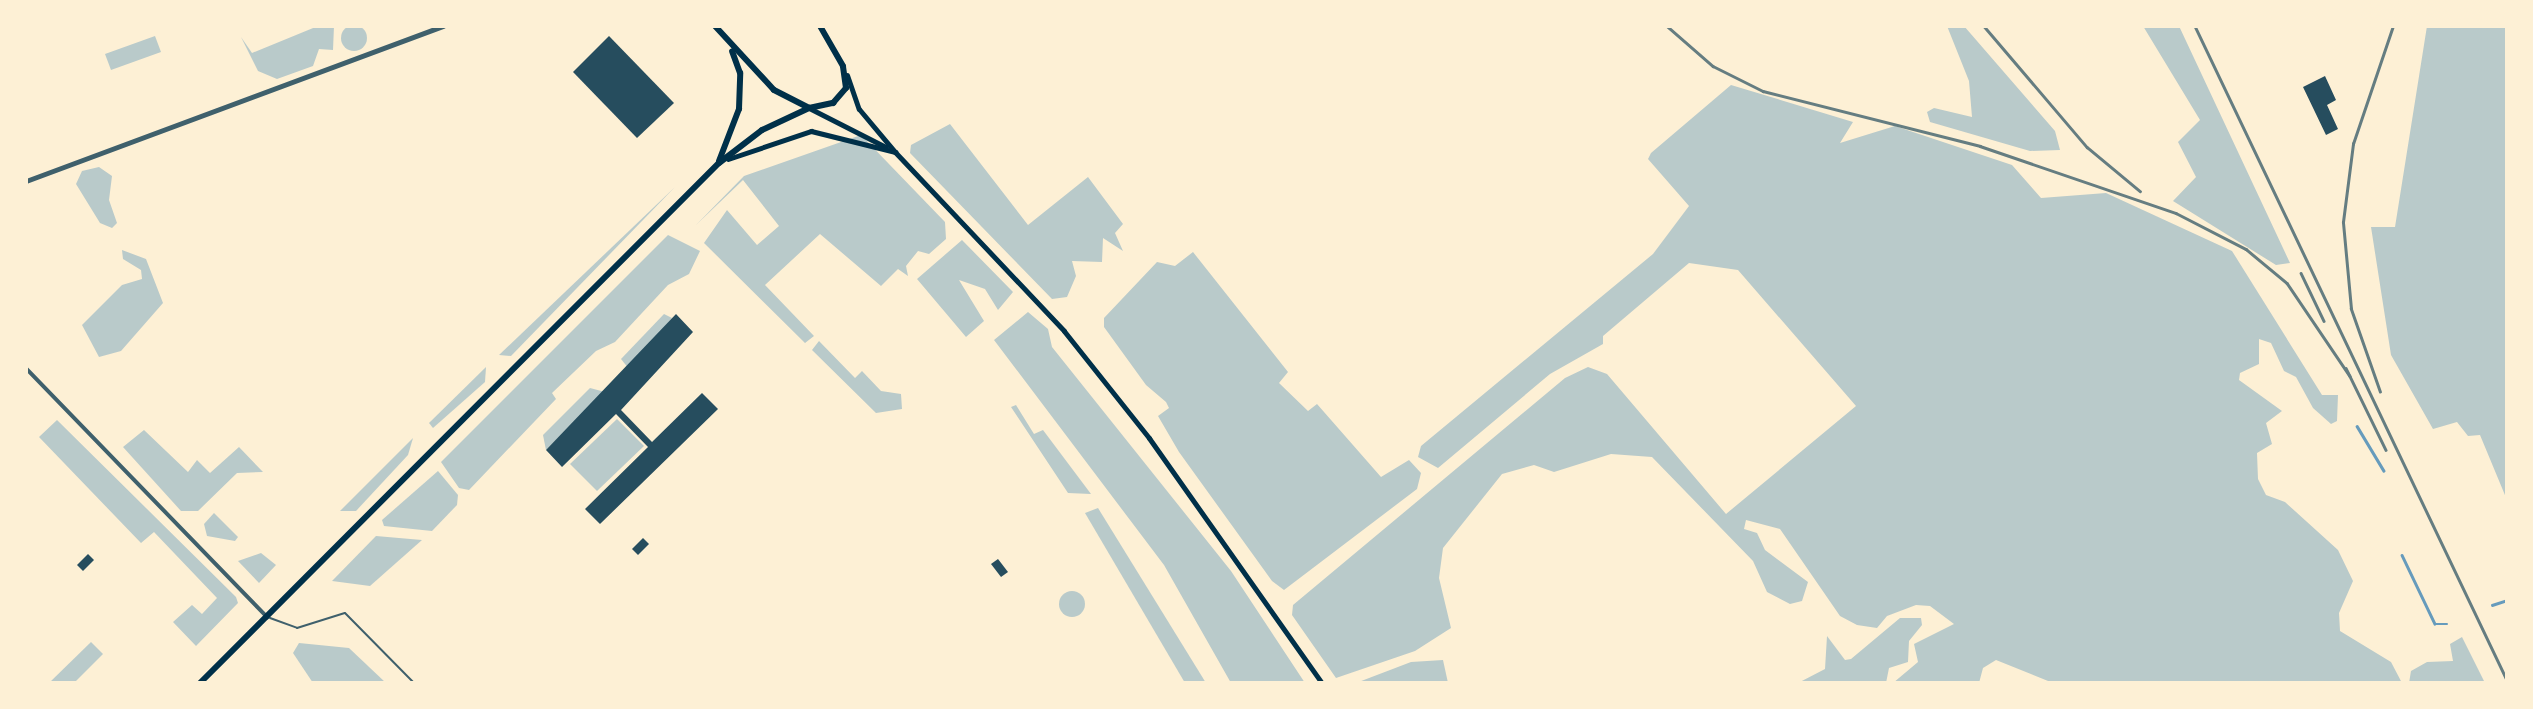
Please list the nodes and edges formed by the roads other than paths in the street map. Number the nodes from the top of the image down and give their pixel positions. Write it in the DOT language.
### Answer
graph roads {
  1 [pos="443,26"];
  2 [pos="715,26"];
  3 [pos="820,26"];
  4 [pos="728,44"];
  5 [pos="847,75"];
  6 [pos="809,108"];
  7 [pos="895,152"];
  8 [pos="719,163"];
  9 [pos="26,181"];
  10 [pos="26,368"];
  11 [pos="267,617"];
  12 [pos="200,683"];
  13 [pos="414,683"];
  14 [pos="1322,683"];
  1 -- 9 [label="street"];
  2 -- 4 [label="main road"];
  3 -- 5 [label="main road"];
  4 -- 6 [label="main road"];
  4 -- 8 [label="main road"];
  5 -- 6 [label="main road"];
  5 -- 7 [label="main road"];
  6 -- 7 [label="main road"];
  6 -- 8 [label="main road"];
  7 -- 8 [label="main road"];
  7 -- 14 [label="main road"];
  8 -- 11 [label="main road"];
  10 -- 11 [label="street"];
  11 -- 12 [label="main road"];
  11 -- 13 [label="lane"];
}
